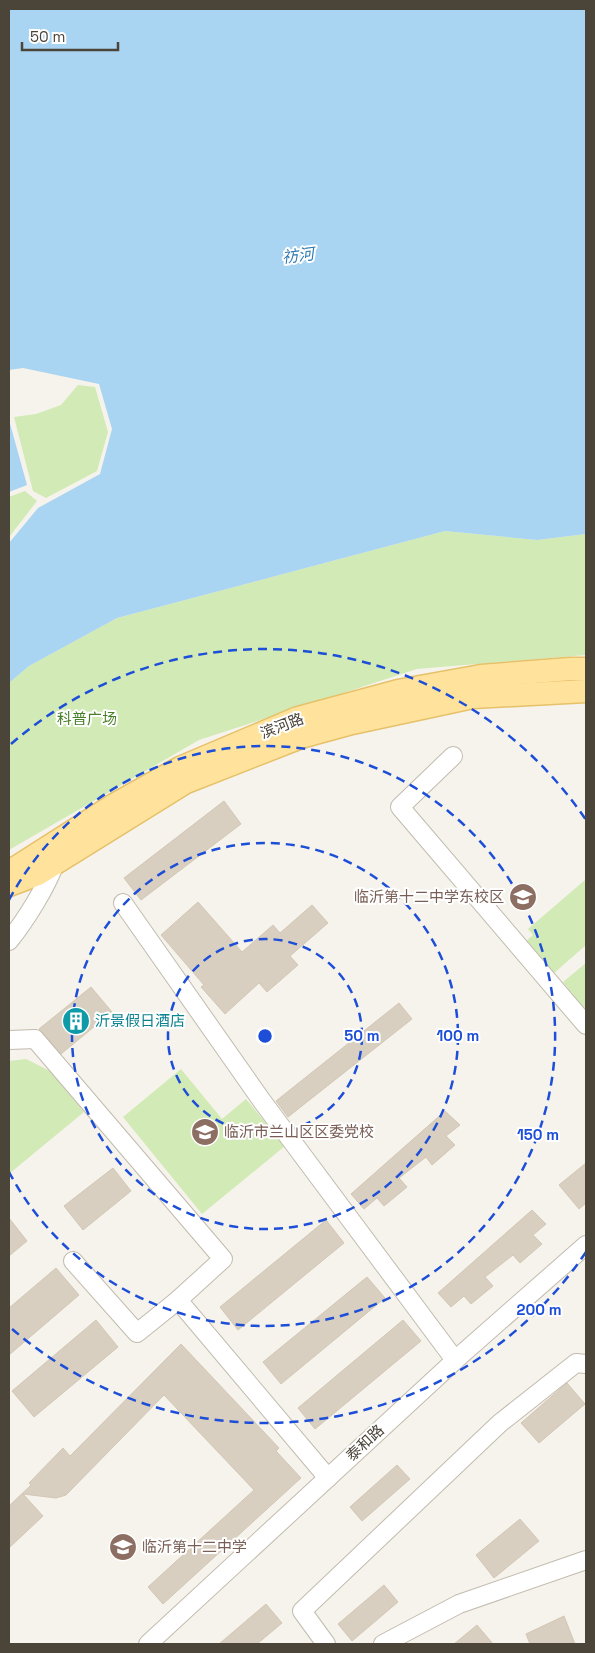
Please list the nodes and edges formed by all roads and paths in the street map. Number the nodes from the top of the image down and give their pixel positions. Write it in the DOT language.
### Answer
graph roads {
  1 [pos="586,669"];
  2 [pos="586,691"];
  3 [pos="453,756"];
  4 [pos="46,868"];
  5 [pos="9,872"];
  6 [pos="9,885"];
  7 [pos="9,894"];
  8 [pos="123,903"];
  9 [pos="9,941"];
  10 [pos="586,1025"];
  11 [pos="9,1040"];
  12 [pos="586,1245"];
  13 [pos="73,1261"];
  14 [pos="178,1300"];
  15 [pos="456,1360"];
  16 [pos="586,1364"];
  17 [pos="328,1478"];
  18 [pos="586,1560"];
  19 [pos="148,1644"];
  20 [pos="326,1644"];
  21 [pos="383,1644"];
  1 -- 5 [label="main road, 滨河路"];
  2 -- 4 [label="main road, 滨河路"];
  3 -- 10 [label="street"];
  4 -- 6 [label="main road, 滨河路"];
  4 -- 7 [label="main road"];
  4 -- 9 [label="street"];
  8 -- 15 [label="street"];
  11 -- 14 [label="street"];
  12 -- 15 [label="street, 泰和路"];
  13 -- 14 [label="street"];
  14 -- 17 [label="street"];
  15 -- 17 [label="street, 泰和路"];
  16 -- 20 [label="street"];
  17 -- 19 [label="street, 泰和路"];
  18 -- 21 [label="street"];
}
